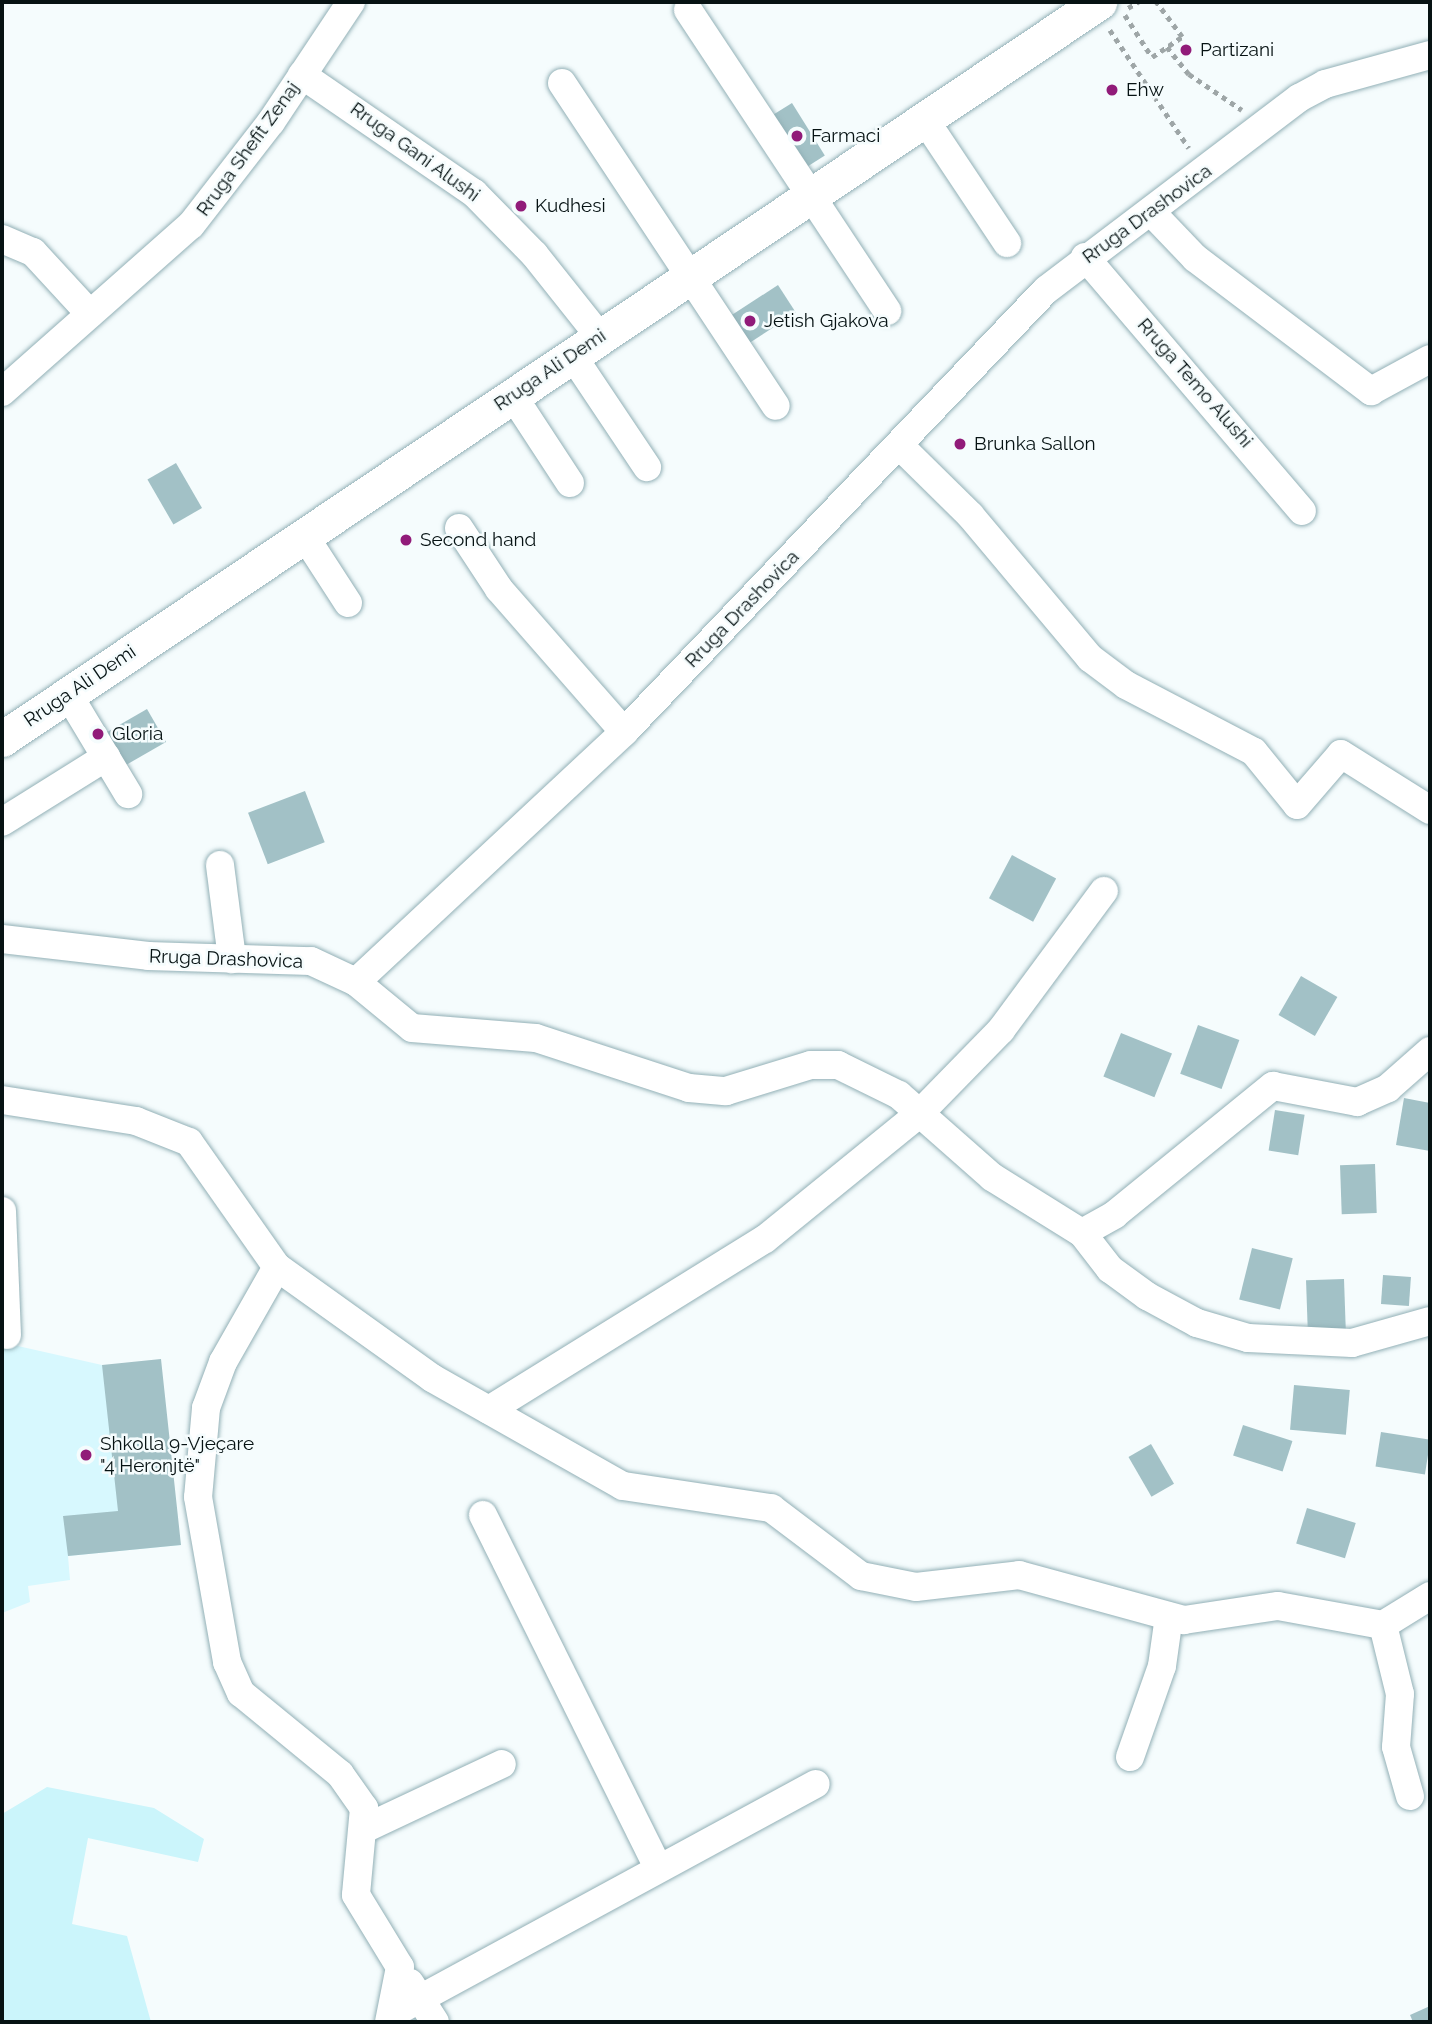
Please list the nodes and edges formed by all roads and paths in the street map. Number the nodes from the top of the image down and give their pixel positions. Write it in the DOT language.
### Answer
graph roads {
  1 [pos="351,2"];
  2 [pos="1156,2"];
  3 [pos="688,10"];
  4 [pos="1109,12"];
  5 [pos="1167,47"];
  6 [pos="1430,55"];
  7 [pos="302,75"];
  8 [pos="562,83"];
  9 [pos="925,120"];
  10 [pos="1262,125"];
  11 [pos="1206,173"];
  12 [pos="809,197"];
  13 [pos="1152,213"];
  14 [pos="2,239"];
  15 [pos="1007,243"];
  16 [pos="1085,257"];
  17 [pos="688,276"];
  18 [pos="887,311"];
  19 [pos="90,314"];
  20 [pos="586,346"];
  21 [pos="1430,359"];
  22 [pos="2,392"];
  23 [pos="513,396"];
  24 [pos="776,406"];
  25 [pos="899,445"];
  26 [pos="647,467"];
  27 [pos="570,483"];
  28 [pos="1302,511"];
  29 [pos="459,528"];
  30 [pos="304,535"];
  31 [pos="348,603"];
  32 [pos="68,694"];
  33 [pos="624,732"];
  34 [pos="2,739"];
  35 [pos="106,757"];
  36 [pos="128,794"];
  37 [pos="1430,810"];
  38 [pos="2,822"];
  39 [pos="220,865"];
  40 [pos="1104,891"];
  41 [pos="2,939"];
  42 [pos="232,959"];
  43 [pos="356,982"];
  44 [pos="1430,1051"];
  45 [pos="2,1100"];
  46 [pos="920,1113"];
  47 [pos="2,1223"];
  48 [pos="1082,1233"];
  49 [pos="277,1267"];
  50 [pos="1430,1321"];
  51 [pos="7,1335"];
  52 [pos="489,1410"];
  53 [pos="482,1515"];
  54 [pos="1430,1596"];
  55 [pos="1169,1616"];
  56 [pos="1383,1625"];
  57 [pos="1130,1758"];
  58 [pos="502,1764"];
  59 [pos="816,1784"];
  60 [pos="1410,1796"];
  61 [pos="366,1828"];
  62 [pos="657,1867"];
  63 [pos="400,1967"];
  64 [pos="419,1997"];
  65 [pos="391,2018"];
  66 [pos="435,2022"];
  1 -- 7 [label="street, Rruga Shefit Zenaj"];
  2 -- 5 [label="path"];
  3 -- 12 [label="street"];
  4 -- 5 [label="path"];
  4 -- 9 [label="main road, Rruga Ali Demi"];
  4 -- 11 [label="path"];
  5 -- 10 [label="path"];
  6 -- 10 [label="street, Rruga Drashovica"];
  7 -- 19 [label="street, Rruga Shefit Zenaj"];
  7 -- 20 [label="street, Rruga Gani Alushi"];
  8 -- 17 [label="street"];
  9 -- 12 [label="main road, Rruga Ali Demi"];
  9 -- 15 [label="street"];
  10 -- 11 [label="street, Rruga Drashovica"];
  11 -- 13 [label="street, Rruga Drashovica"];
  12 -- 17 [label="main road, Rruga Ali Demi"];
  12 -- 18 [label="street"];
  13 -- 16 [label="street, Rruga Drashovica"];
  13 -- 21 [label="street"];
  14 -- 19 [label="street"];
  16 -- 25 [label="street, Rruga Drashovica"];
  16 -- 28 [label="street, Rruga Temo Alushi"];
  17 -- 20 [label="main road, Rruga Ali Demi"];
  17 -- 24 [label="street"];
  19 -- 22 [label="street, Rruga Shefit Zenaj"];
  20 -- 23 [label="main road, Rruga Ali Demi"];
  20 -- 26 [label="street, Rruga Gani Alushi"];
  23 -- 27 [label="street"];
  23 -- 30 [label="main road, Rruga Ali Demi"];
  25 -- 33 [label="street, Rruga Drashovica"];
  25 -- 37 [label="street"];
  29 -- 33 [label="street"];
  30 -- 31 [label="street"];
  30 -- 32 [label="main road, Rruga Ali Demi"];
  32 -- 34 [label="main road, Rruga Ali Demi"];
  32 -- 35 [label="street"];
  33 -- 43 [label="street, Rruga Drashovica"];
  35 -- 36 [label="street"];
  35 -- 38 [label="street"];
  39 -- 42 [label="street"];
  40 -- 46 [label="street"];
  41 -- 42 [label="street, Rruga Drashovica"];
  42 -- 43 [label="street, Rruga Drashovica"];
  43 -- 46 [label="street"];
  44 -- 48 [label="street"];
  45 -- 49 [label="street"];
  46 -- 48 [label="street"];
  46 -- 52 [label="street"];
  47 -- 51 [label="street"];
  48 -- 50 [label="street"];
  49 -- 52 [label="street"];
  49 -- 61 [label="street"];
  52 -- 55 [label="street"];
  53 -- 62 [label="street"];
  54 -- 56 [label="street"];
  55 -- 56 [label="street"];
  55 -- 57 [label="street"];
  56 -- 60 [label="street"];
  58 -- 61 [label="street"];
  59 -- 62 [label="street"];
  61 -- 63 [label="street"];
  62 -- 64 [label="street"];
  63 -- 64 [label="street"];
  63 -- 65 [label="street"];
  64 -- 65 [label="street"];
  64 -- 66 [label="street"];
}
